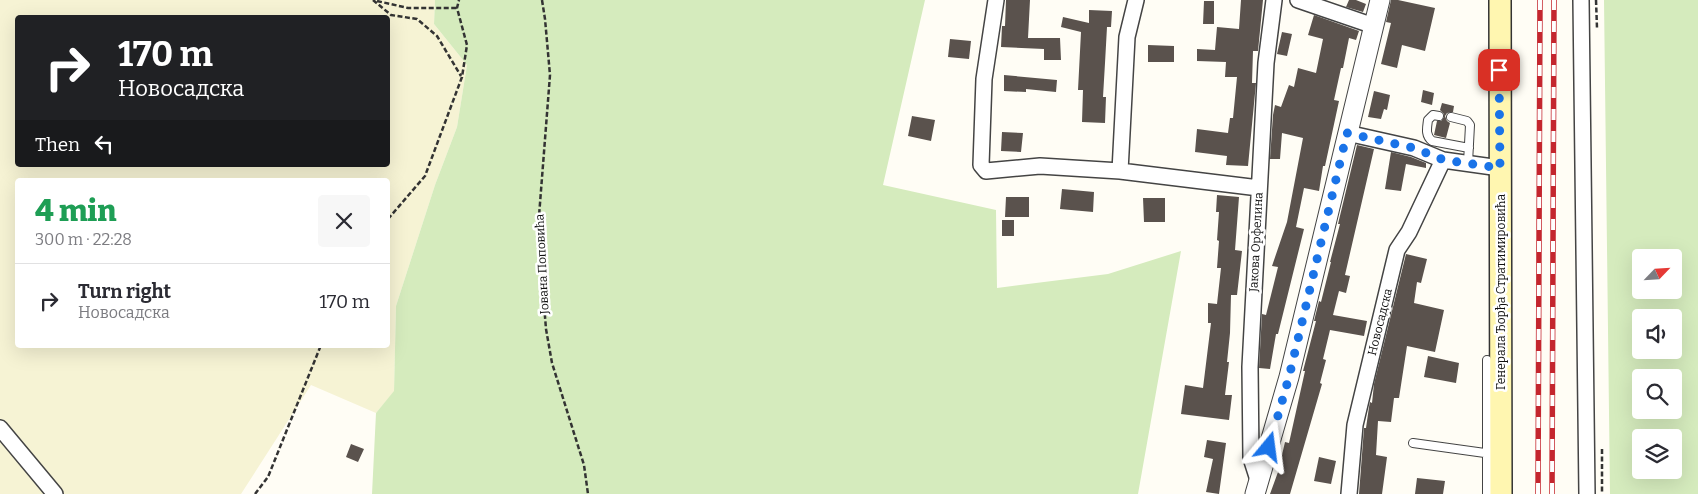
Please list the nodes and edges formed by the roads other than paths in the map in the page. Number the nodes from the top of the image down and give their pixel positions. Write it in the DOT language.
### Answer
graph roads {
  1 [pos="996,0"];
  2 [pos="1136,0"];
  3 [pos="1274,0"];
  4 [pos="1298,0"];
  5 [pos="1380,0"];
  6 [pos="1500,0"];
  7 [pos="1581,0"];
  8 [pos="1374,26"];
  9 [pos="1438,116"];
  10 [pos="1452,118"];
  11 [pos="1347,133"];
  12 [pos="1469,148"];
  13 [pos="1444,160"];
  14 [pos="1468,163"];
  15 [pos="1500,168"];
  16 [pos="1120,170"];
  17 [pos="1259,188"];
  18 [pos="1487,360"];
  19 [pos="0,428"];
  20 [pos="1413,443"];
  21 [pos="1494,454"];
  22 [pos="1257,488"];
  23 [pos="55,494"];
  24 [pos="1349,494"];
  25 [pos="1487,494"];
  26 [pos="1502,494"];
  27 [pos="1587,494"];
  1 -- 16 [label="street"];
  2 -- 16 [label="street"];
  3 -- 17 [label="street, Јакова Орфелина"];
  4 -- 8 [label="street"];
  5 -- 8 [label="street"];
  6 -- 15 [label="main road, Генерала Ђорђа Стратимировића"];
  7 -- 27 [label="street"];
  8 -- 11 [label="street"];
  9 -- 12 [label="lane"];
  10 -- 12 [label="lane"];
  11 -- 13 [label="street"];
  11 -- 22 [label="street"];
  12 -- 14 [label="lane"];
  13 -- 14 [label="street"];
  13 -- 24 [label="street, Новосадска"];
  14 -- 15 [label="street"];
  15 -- 21 [label="main road, Генерала Ђорђа Стратимировића"];
  16 -- 17 [label="street"];
  17 -- 22 [label="street, Јакова Орфелина"];
  18 -- 21 [label="lane"];
  19 -- 23 [label="street"];
  20 -- 21 [label="lane"];
  21 -- 25 [label="lane"];
  21 -- 26 [label="main road, Генерала Ђорђа Стратимировића"];
}
